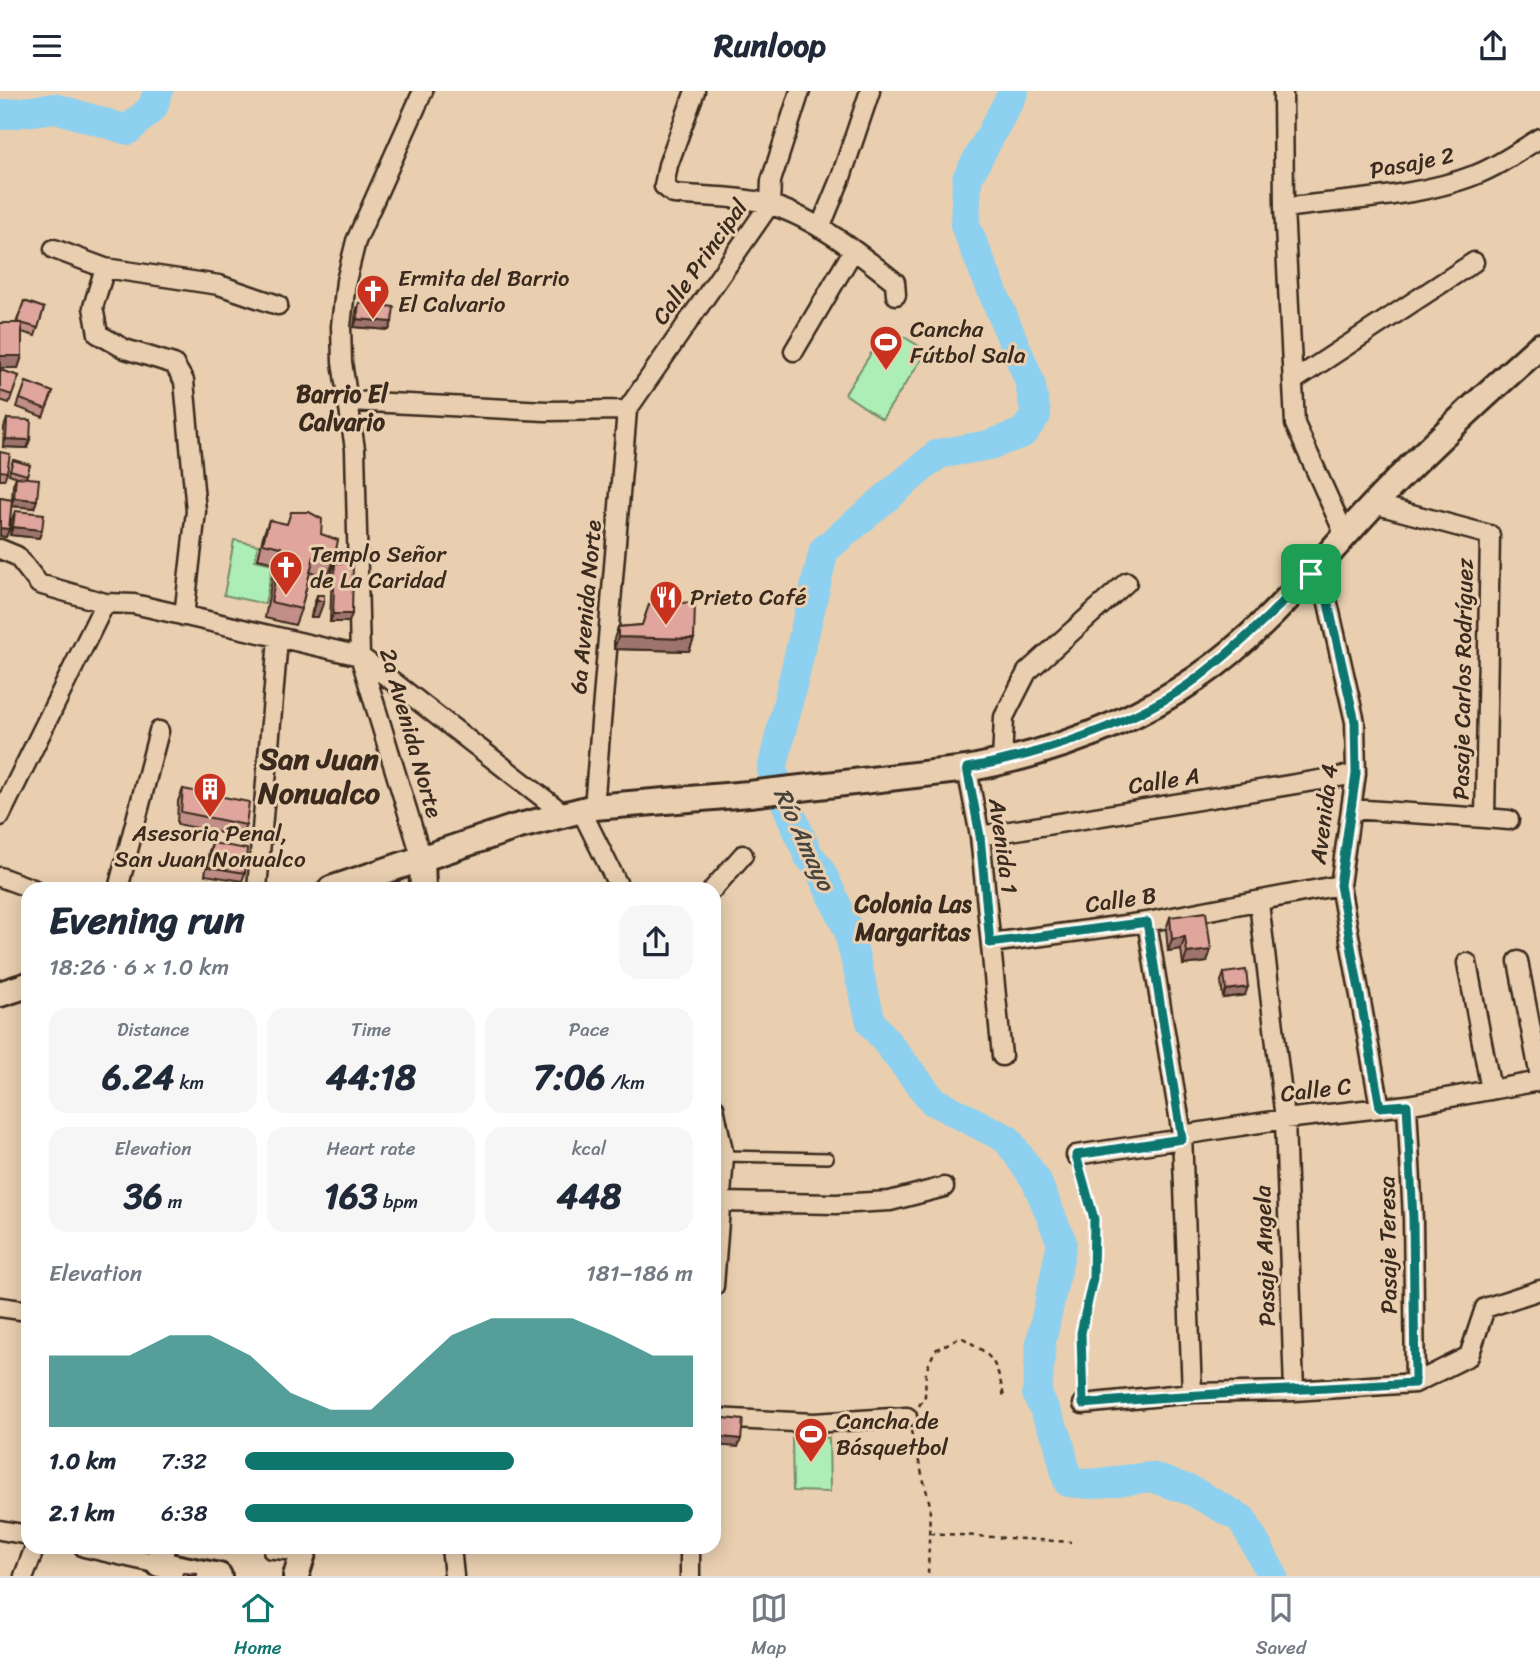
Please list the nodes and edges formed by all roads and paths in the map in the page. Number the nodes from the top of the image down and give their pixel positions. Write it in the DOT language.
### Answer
graph roads {
  1 [pos="423,91"];
  2 [pos="695,91"];
  3 [pos="800,91"];
  4 [pos="870,91"];
  5 [pos="1283,91"];
  6 [pos="1540,138"];
  7 [pos="770,204"];
  8 [pos="1284,208"];
  9 [pos="820,228"];
  10 [pos="54,249"];
  11 [pos="853,250"];
  12 [pos="1474,262"];
  13 [pos="105,268"];
  14 [pos="896,295"];
  15 [pos="278,305"];
  16 [pos="1540,346"];
  17 [pos="794,351"];
  18 [pos="1293,381"];
  19 [pos="349,401"];
  20 [pos="626,409"];
  21 [pos="1374,504"];
  22 [pos="1345,535"];
  23 [pos="0,549"];
  24 [pos="1311,574"];
  25 [pos="1127,582"];
  26 [pos="105,603"];
  27 [pos="184,616"];
  28 [pos="278,639"];
  29 [pos="360,656"];
  30 [pos="159,731"];
  31 [pos="1002,762"];
  32 [pos="967,768"];
  33 [pos="1356,774"];
  34 [pos="1351,809"];
  35 [pos="580,811"];
  36 [pos="0,816"];
  37 [pos="1485,818"];
  38 [pos="1509,820"];
  39 [pos="980,836"];
  40 [pos="743,855"];
  41 [pos="422,859"];
  42 [pos="0,877"];
  43 [pos="120,882"];
  44 [pos="258,882"];
  45 [pos="352,882"];
  46 [pos="424,882"];
  47 [pos="616,882"];
  48 [pos="719,882"];
  49 [pos="21,885"];
  50 [pos="1340,885"];
  51 [pos="1259,902"];
  52 [pos="1147,922"];
  53 [pos="990,943"];
  54 [pos="1518,961"];
  55 [pos="1467,963"];
  56 [pos="21,987"];
  57 [pos="0,994"];
  58 [pos="1002,1056"];
  59 [pos="1540,1079"];
  60 [pos="1491,1090"];
  61 [pos="1407,1105"];
  62 [pos="1380,1107"];
  63 [pos="1285,1119"];
  64 [pos="1182,1137"];
  65 [pos="721,1141"];
  66 [pos="1076,1155"];
  67 [pos="724,1156"];
  68 [pos="828,1158"];
  69 [pos="944,1187"];
  70 [pos="722,1202"];
  71 [pos="721,1212"];
  72 [pos="1540,1290"];
  73 [pos="0,1307"];
  74 [pos="21,1310"];
  75 [pos="1415,1383"];
  76 [pos="1294,1391"];
  77 [pos="1192,1393"];
  78 [pos="1004,1397"];
  79 [pos="1083,1404"];
  80 [pos="907,1417"];
  81 [pos="721,1418"];
  82 [pos="0,1530"];
  83 [pos="929,1533"];
  84 [pos="21,1534"];
  85 [pos="1071,1542"];
  86 [pos="32,1554"];
  87 [pos="274,1554"];
  88 [pos="452,1554"];
  89 [pos="690,1554"];
  90 [pos="160,1555"];
  91 [pos="301,1560"];
  92 [pos="24,1576"];
  93 [pos="219,1576"];
  94 [pos="454,1576"];
  95 [pos="690,1576"];
  96 [pos="928,1576"];
  1 -- 19 [label="street, 2a Avenida Norte"];
  2 -- 7 [label="street"];
  3 -- 7 [label="street, Calle Principal"];
  4 -- 9 [label="street"];
  5 -- 8 [label="street"];
  6 -- 8 [label="street, Pasaje 2"];
  7 -- 9 [label="street"];
  7 -- 20 [label="street, Calle Principal"];
  8 -- 18 [label="street"];
  9 -- 11 [label="street"];
  10 -- 13 [label="street"];
  11 -- 14 [label="street"];
  11 -- 17 [label="street"];
  12 -- 18 [label="street"];
  13 -- 15 [label="street"];
  13 -- 27 [label="street"];
  16 -- 21 [label="main road"];
  18 -- 22 [label="street"];
  19 -- 20 [label="street"];
  19 -- 29 [label="street, 2a Avenida Norte"];
  20 -- 35 [label="street, 6a Avenida Norte"];
  21 -- 22 [label="main road"];
  21 -- 37 [label="street, Pasaje Carlos Rodríguez"];
  22 -- 24 [label="main road"];
  23 -- 26 [label="street"];
  24 -- 31 [label="main road"];
  24 -- 33 [label="street, Avenida 4"];
  25 -- 31 [label="street"];
  26 -- 27 [label="street"];
  26 -- 36 [label="street"];
  27 -- 28 [label="street"];
  28 -- 29 [label="street"];
  28 -- 44 [label="street"];
  29 -- 35 [label="street"];
  29 -- 41 [label="street, 2a Avenida Norte"];
  30 -- 43 [label="street"];
  31 -- 32 [label="main road"];
  32 -- 35 [label="main road"];
  32 -- 39 [label="street, Avenida 1"];
  33 -- 34 [label="street, Avenida 4"];
  33 -- 39 [label="street, Calle A"];
  34 -- 37 [label="street, Pasaje Carlos Rodríguez"];
  34 -- 50 [label="street, Avenida 4"];
  35 -- 41 [label="main road"];
  35 -- 47 [label="street"];
  37 -- 38 [label="street, Pasaje Carlos Rodríguez"];
  39 -- 53 [label="street, Avenida 1"];
  40 -- 48 [label="street"];
  41 -- 45 [label="main road"];
  41 -- 46 [label="main road"];
  42 -- 49 [label="street"];
  50 -- 51 [label="street, Calle B"];
  50 -- 62 [label="street, Avenida 4"];
  51 -- 52 [label="street, Calle B"];
  51 -- 63 [label="street, Pasaje Angela"];
  52 -- 53 [label="street, Calle B"];
  52 -- 64 [label="street"];
  53 -- 58 [label="street, Avenida 1"];
  54 -- 59 [label="street"];
  55 -- 60 [label="street"];
  56 -- 57 [label="main road"];
  59 -- 60 [label="street, Calle C"];
  60 -- 61 [label="street, Calle C"];
  61 -- 62 [label="street, Calle C"];
  61 -- 75 [label="street, Pasaje Teresa"];
  62 -- 63 [label="street, Calle C"];
  63 -- 64 [label="street, Calle C"];
  63 -- 76 [label="street, Pasaje Angela"];
  64 -- 66 [label="street, Calle C"];
  64 -- 77 [label="street"];
  65 -- 67 [label="street"];
  66 -- 79 [label="path"];
  67 -- 68 [label="lane"];
  67 -- 70 [label="street"];
  69 -- 70 [label="street"];
  70 -- 71 [label="street"];
  72 -- 75 [label="street"];
  73 -- 74 [label="street"];
  75 -- 76 [label="street"];
  76 -- 77 [label="street"];
  77 -- 79 [label="street"];
  78 -- 80 [label="path"];
  80 -- 81 [label="street"];
  80 -- 83 [label="path"];
  82 -- 84 [label="street"];
  83 -- 85 [label="path"];
  83 -- 96 [label="path"];
  86 -- 92 [label="street"];
  87 -- 91 [label="lane"];
  88 -- 94 [label="street"];
  89 -- 95 [label="street"];
  90 -- 93 [label="main road"];
}
